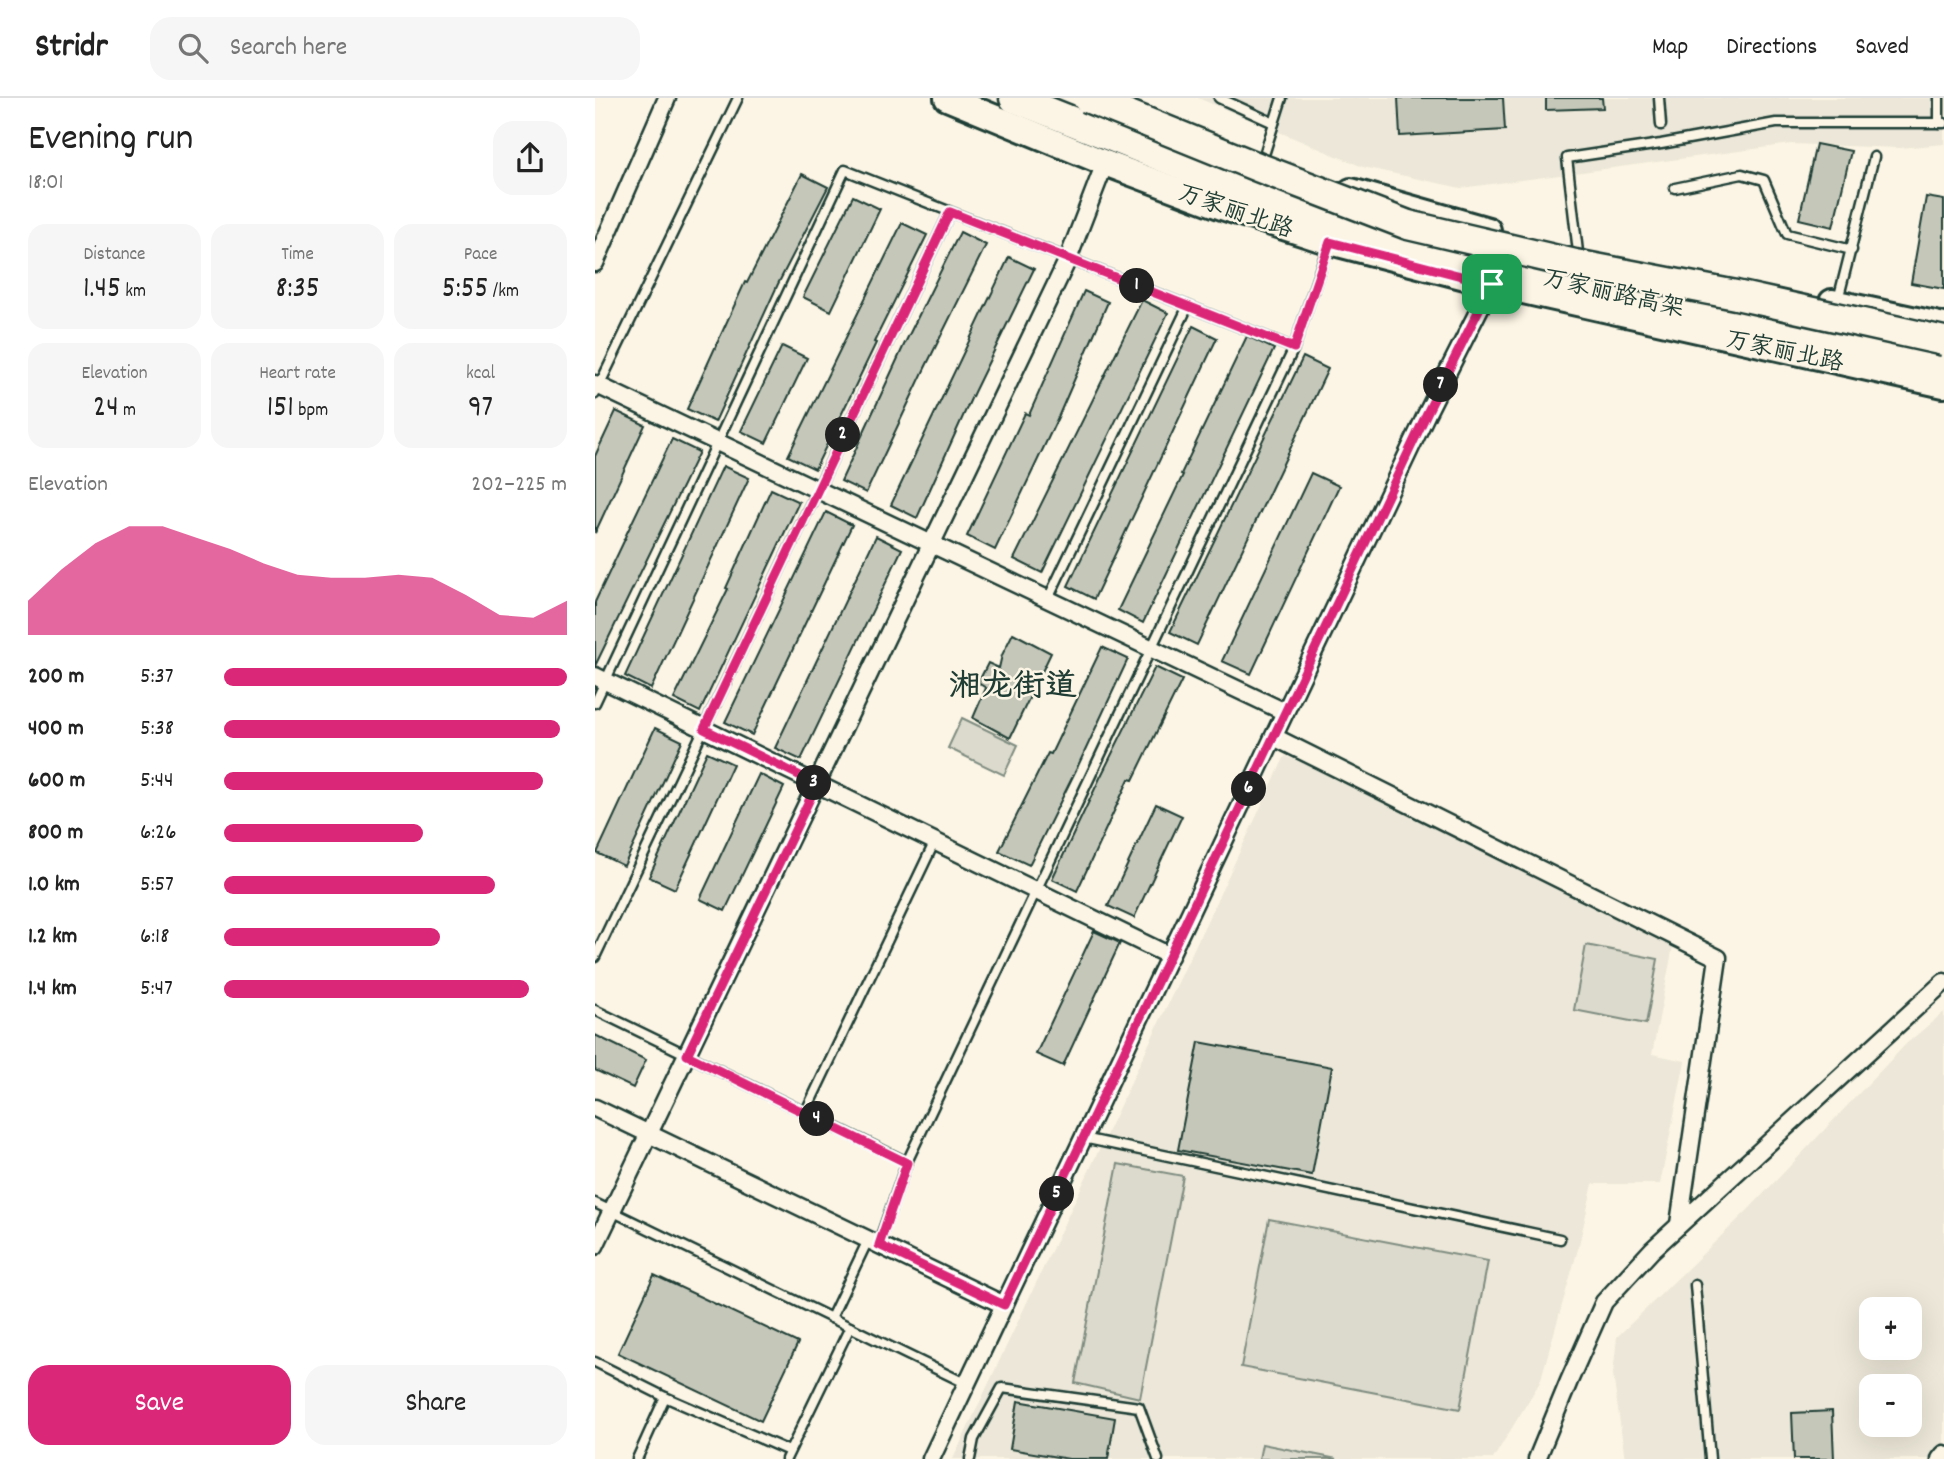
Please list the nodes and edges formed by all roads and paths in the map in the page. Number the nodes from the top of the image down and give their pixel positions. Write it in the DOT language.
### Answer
graph roads {
  1 [pos="667,98"];
  2 [pos="737,98"];
  3 [pos="947,98"];
  4 [pos="1014,98"];
  5 [pos="1087,98"];
  6 [pos="1116,98"];
  7 [pos="1219,98"];
  8 [pos="1282,98"];
  9 [pos="1660,98"];
  10 [pos="1939,98"];
  11 [pos="1274,123"];
  12 [pos="1942,123"];
  13 [pos="1661,125"];
  14 [pos="1874,157"];
  15 [pos="1263,158"];
  16 [pos="1105,163"];
  17 [pos="1675,188"];
  18 [pos="950,212"];
  19 [pos="1330,242"];
  20 [pos="1851,250"];
  21 [pos="1578,252"];
  22 [pos="1068,259"];
  23 [pos="595,263"];
  24 [pos="1492,284"];
  25 [pos="1837,303"];
  26 [pos="1188,306"];
  27 [pos="1944,326"];
  28 [pos="1944,341"];
  29 [pos="1294,348"];
  30 [pos="1944,364"];
  31 [pos="1944,385"];
  32 [pos="596,388"];
  33 [pos="717,442"];
  34 [pos="817,490"];
  35 [pos="932,544"];
  36 [pos="1048,599"];
  37 [pos="1151,648"];
  38 [pos="600,678"];
  39 [pos="595,703"];
  40 [pos="1285,712"];
  41 [pos="704,729"];
  42 [pos="1274,737"];
  43 [pos="817,784"];
  44 [pos="935,841"];
  45 [pos="1037,891"];
  46 [pos="1170,956"];
  47 [pos="595,957"];
  48 [pos="1944,982"];
  49 [pos="595,1010"];
  50 [pos="687,1055"];
  51 [pos="595,1108"];
  52 [pos="805,1113"];
  53 [pos="648,1135"];
  54 [pos="1083,1138"];
  55 [pos="907,1163"];
  56 [pos="595,1203"];
  57 [pos="612,1211"];
  58 [pos="1679,1224"];
  59 [pos="1560,1239"];
  60 [pos="873,1242"];
  61 [pos="595,1246"];
  62 [pos="1695,1285"];
  63 [pos="1004,1305"];
  64 [pos="831,1318"];
  65 [pos="850,1327"];
  66 [pos="595,1362"];
  67 [pos="967,1384"];
  68 [pos="665,1396"];
  69 [pos="1944,1454"];
  70 [pos="787,1455"];
  71 [pos="638,1459"];
  72 [pos="931,1459"];
  73 [pos="970,1459"];
  74 [pos="1158,1459"];
  75 [pos="1537,1459"];
  76 [pos="1710,1459"];
  77 [pos="1940,1459"];
  1 -- 23 [label="street"];
  2 -- 32 [label="lane"];
  3 -- 16 [label="main road, 万家丽北路"];
  4 -- 30 [label="highway, 万家丽路高架"];
  5 -- 28 [label="highway, 万家丽路高架, bridge"];
  6 -- 15 [label="main road"];
  7 -- 11 [label="lane"];
  8 -- 11 [label="lane"];
  9 -- 13 [label="lane"];
  10 -- 12 [label="lane"];
  11 -- 15 [label="lane"];
  12 -- 21 [label="lane"];
  14 -- 20 [label="lane"];
  15 -- 21 [label="main road"];
  16 -- 19 [label="main road, 万家丽北路"];
  16 -- 22 [label="street"];
  17 -- 20 [label="lane"];
  18 -- 22 [label="lane"];
  18 -- 33 [label="lane"];
  18 -- 34 [label="lane"];
  19 -- 24 [label="main road, 万家丽北路"];
  19 -- 29 [label="lane"];
  20 -- 25 [label="lane"];
  21 -- 25 [label="main road"];
  22 -- 26 [label="lane"];
  22 -- 35 [label="street"];
  24 -- 31 [label="main road, 万家丽北路"];
  24 -- 40 [label="street"];
  25 -- 27 [label="main road"];
  26 -- 29 [label="lane"];
  26 -- 36 [label="lane"];
  29 -- 37 [label="lane"];
  32 -- 33 [label="street"];
  33 -- 34 [label="street"];
  33 -- 38 [label="lane"];
  34 -- 35 [label="street"];
  34 -- 41 [label="lane"];
  35 -- 36 [label="street"];
  35 -- 43 [label="street"];
  36 -- 37 [label="street"];
  37 -- 40 [label="street"];
  37 -- 45 [label="lane"];
  38 -- 39 [label="lane"];
  38 -- 41 [label="street"];
  40 -- 42 [label="street"];
  41 -- 43 [label="street"];
  41 -- 47 [label="lane"];
  42 -- 46 [label="street"];
  42 -- 58 [label="street"];
  43 -- 44 [label="street"];
  43 -- 50 [label="street"];
  44 -- 45 [label="street"];
  44 -- 52 [label="lane"];
  45 -- 46 [label="street"];
  45 -- 55 [label="lane"];
  46 -- 54 [label="street"];
  48 -- 58 [label="street"];
  49 -- 50 [label="lane"];
  50 -- 52 [label="lane"];
  50 -- 53 [label="street"];
  51 -- 53 [label="street"];
  52 -- 55 [label="lane"];
  53 -- 57 [label="street"];
  53 -- 60 [label="street"];
  54 -- 59 [label="lane"];
  54 -- 63 [label="street"];
  55 -- 60 [label="lane"];
  56 -- 57 [label="lane"];
  57 -- 61 [label="street"];
  57 -- 64 [label="lane"];
  58 -- 75 [label="street"];
  60 -- 63 [label="street"];
  60 -- 64 [label="lane"];
  62 -- 76 [label="lane"];
  63 -- 67 [label="street"];
  64 -- 65 [label="lane"];
  65 -- 67 [label="lane"];
  65 -- 70 [label="lane"];
  66 -- 68 [label="lane"];
  67 -- 72 [label="street"];
  68 -- 70 [label="lane"];
  68 -- 71 [label="lane"];
  69 -- 77 [label="street"];
  73 -- 74 [label="lane"];
}
